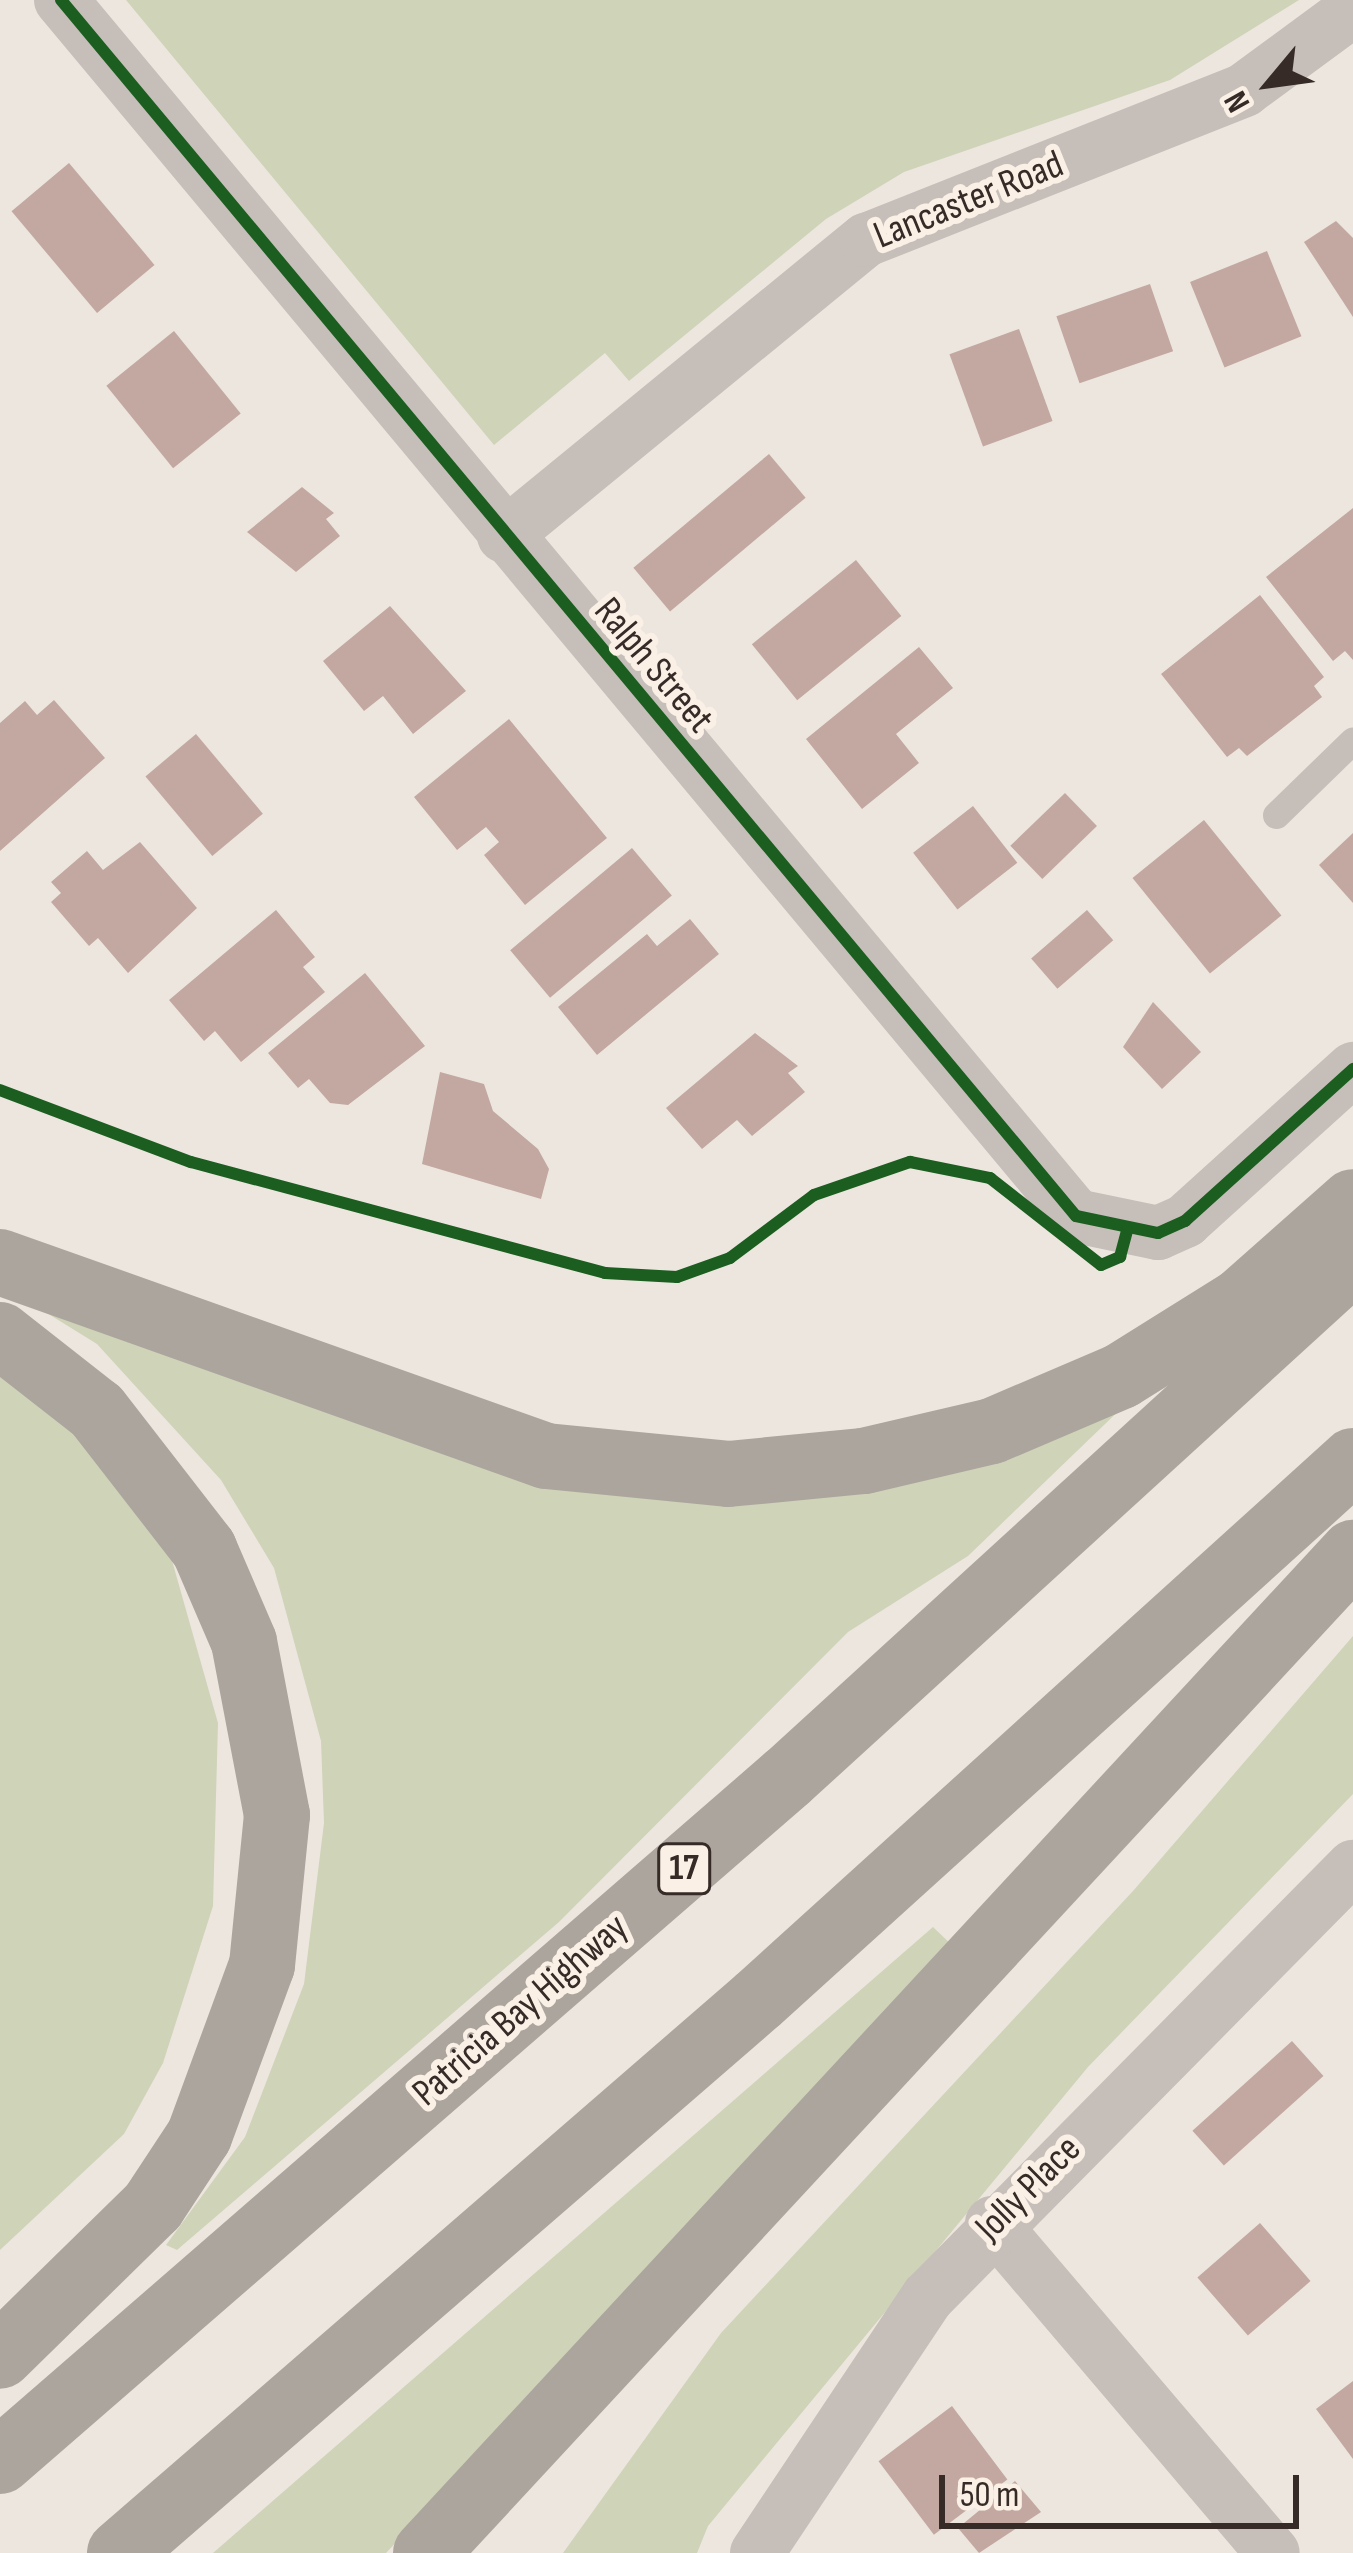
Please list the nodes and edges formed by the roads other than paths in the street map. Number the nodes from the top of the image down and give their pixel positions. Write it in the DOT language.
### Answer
graph roads {
  1 [pos="61,0"];
  2 [pos="1353,10"];
  3 [pos="505,536"];
  4 [pos="1353,740"];
  5 [pos="1276,815"];
  6 [pos="1353,1069"];
  7 [pos="1353,1202"];
  8 [pos="1353,1261"];
  9 [pos="0,1262"];
  10 [pos="0,1334"];
  11 [pos="1353,1461"];
  12 [pos="1353,1553"];
  13 [pos="1353,1868"];
  14 [pos="992,2223"];
  15 [pos="0,2356"];
  16 [pos="0,2461"];
  17 [pos="120,2553"];
  18 [pos="426,2553"];
  19 [pos="757,2553"];
  20 [pos="1273,2553"];
  1 -- 3 [label="street, Ralph Street"];
  2 -- 3 [label="street, Lancaster Road"];
  3 -- 6 [label="street, Ralph Street"];
  4 -- 5 [label="lane"];
  7 -- 9 [label="highway"];
  8 -- 16 [label="highway, Patricia Bay Highway / 17"];
  10 -- 15 [label="highway"];
  11 -- 17 [label="highway"];
  12 -- 18 [label="highway"];
  13 -- 14 [label="street, Jolly Place"];
  14 -- 19 [label="street, Jolly Place"];
  14 -- 20 [label="street"];
}
